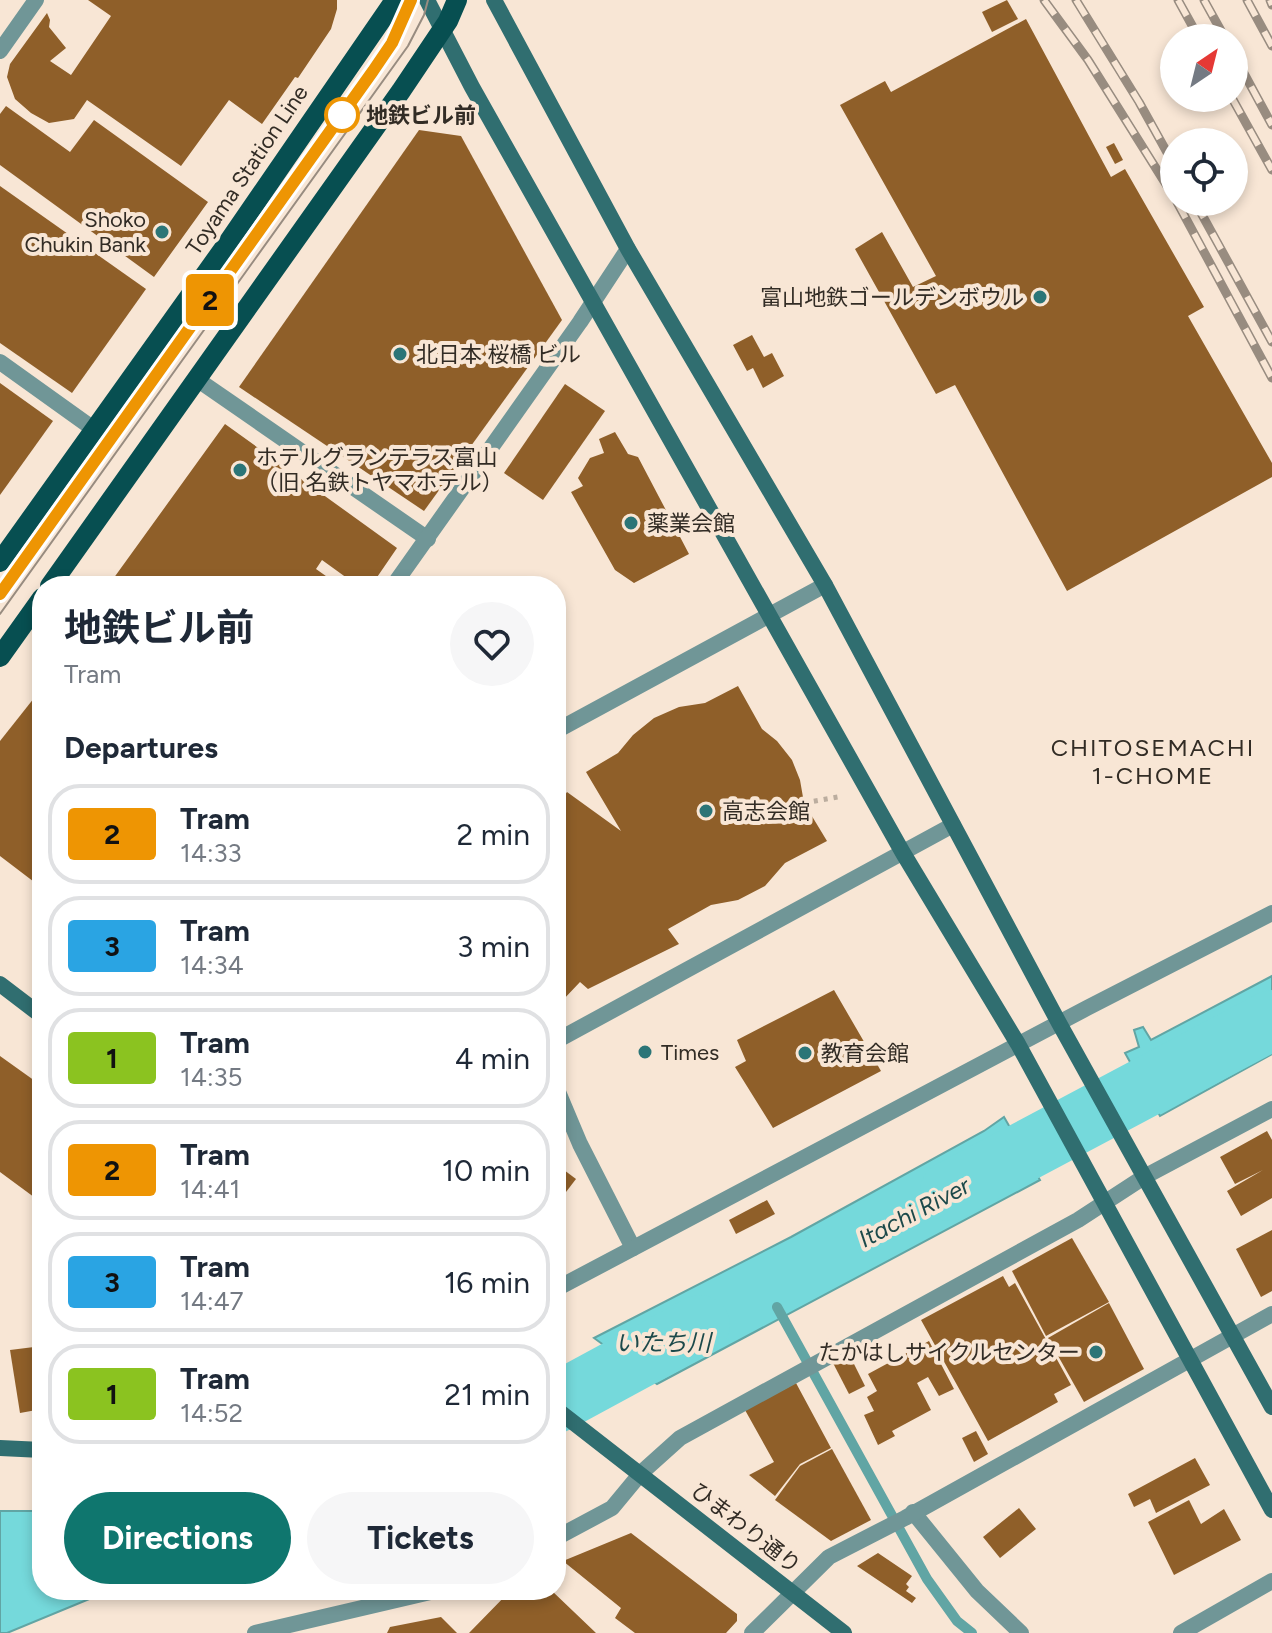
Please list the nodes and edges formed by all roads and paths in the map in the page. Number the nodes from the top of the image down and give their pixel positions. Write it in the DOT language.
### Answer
graph roads {
  1 [pos="36,0"];
  2 [pos="395,0"];
  3 [pos="427,0"];
  4 [pos="457,0"];
  5 [pos="494,0"];
  6 [pos="442,29"];
  7 [pos="0,51"];
  8 [pos="628,249"];
  9 [pos="594,301"];
  10 [pos="0,362"];
  11 [pos="198,380"];
  12 [pos="95,430"];
  13 [pos="428,539"];
  14 [pos="0,562"];
  15 [pos="57,576"];
  16 [pos="400,576"];
  17 [pos="825,585"];
  18 [pos="32,612"];
  19 [pos="768,615"];
  20 [pos="0,657"];
  21 [pos="566,726"];
  22 [pos="843,796"];
  23 [pos="804,803"];
  24 [pos="953,825"];
  25 [pos="903,853"];
  26 [pos="1272,913"];
  27 [pos="0,984"];
  28 [pos="32,1008"];
  29 [pos="1059,1023"];
  30 [pos="566,1036"];
  31 [pos="1018,1044"];
  32 [pos="1272,1109"];
  33 [pos="566,1111"];
  34 [pos="1144,1177"];
  35 [pos="1104,1203"];
  36 [pos="633,1248"];
  37 [pos="566,1284"];
  38 [pos="1272,1314"];
  39 [pos="1233,1336"];
  40 [pos="1189,1360"];
  41 [pos="1272,1407"];
  42 [pos="566,1417"];
  43 [pos="0,1448"];
  44 [pos="32,1450"];
  45 [pos="641,1473"];
  46 [pos="1272,1510"];
  47 [pos="913,1512"];
  48 [pos="566,1533"];
  49 [pos="1272,1581"];
  50 [pos="791,1592"];
  51 [pos="396,1600"];
  52 [pos="255,1633"];
  53 [pos="752,1633"];
  54 [pos="844,1633"];
  55 [pos="1021,1633"];
  56 [pos="1181,1633"];
  1 -- 7 [label="street"];
  2 -- 12 [label="main road, Toyama Station Line"];
  3 -- 6 [label="street"];
  4 -- 6 [label="main road"];
  5 -- 8 [label="street"];
  6 -- 9 [label="street"];
  6 -- 11 [label="main road"];
  8 -- 9 [label="street"];
  8 -- 17 [label="street"];
  9 -- 13 [label="street"];
  9 -- 19 [label="street"];
  10 -- 12 [label="street"];
  11 -- 13 [label="street"];
  11 -- 15 [label="main road"];
  12 -- 14 [label="main road, Toyama Station Line"];
  13 -- 16 [label="street"];
  17 -- 19 [label="street"];
  17 -- 24 [label="street"];
  18 -- 20 [label="main road"];
  19 -- 21 [label="street"];
  19 -- 25 [label="street"];
  22 -- 23 [label="path"];
  24 -- 25 [label="street"];
  24 -- 29 [label="street"];
  25 -- 30 [label="street"];
  25 -- 31 [label="street"];
  26 -- 29 [label="street"];
  27 -- 28 [label="street"];
  29 -- 31 [label="street"];
  29 -- 34 [label="street"];
  31 -- 35 [label="street"];
  31 -- 36 [label="street"];
  32 -- 34 [label="street"];
  33 -- 36 [label="street"];
  34 -- 35 [label="street"];
  34 -- 39 [label="street"];
  35 -- 40 [label="street"];
  35 -- 45 [label="street"];
  36 -- 37 [label="street"];
  38 -- 39 [label="street"];
  39 -- 40 [label="street"];
  39 -- 41 [label="street"];
  40 -- 46 [label="street"];
  40 -- 47 [label="street"];
  42 -- 45 [label="street, ひまわり通り"];
  43 -- 44 [label="street"];
  45 -- 48 [label="street"];
  45 -- 50 [label="street, ひまわり通り"];
  47 -- 50 [label="street"];
  47 -- 55 [label="street"];
  49 -- 56 [label="street"];
  50 -- 53 [label="street"];
  50 -- 54 [label="street, ひまわり通り"];
  51 -- 52 [label="street"];
}
